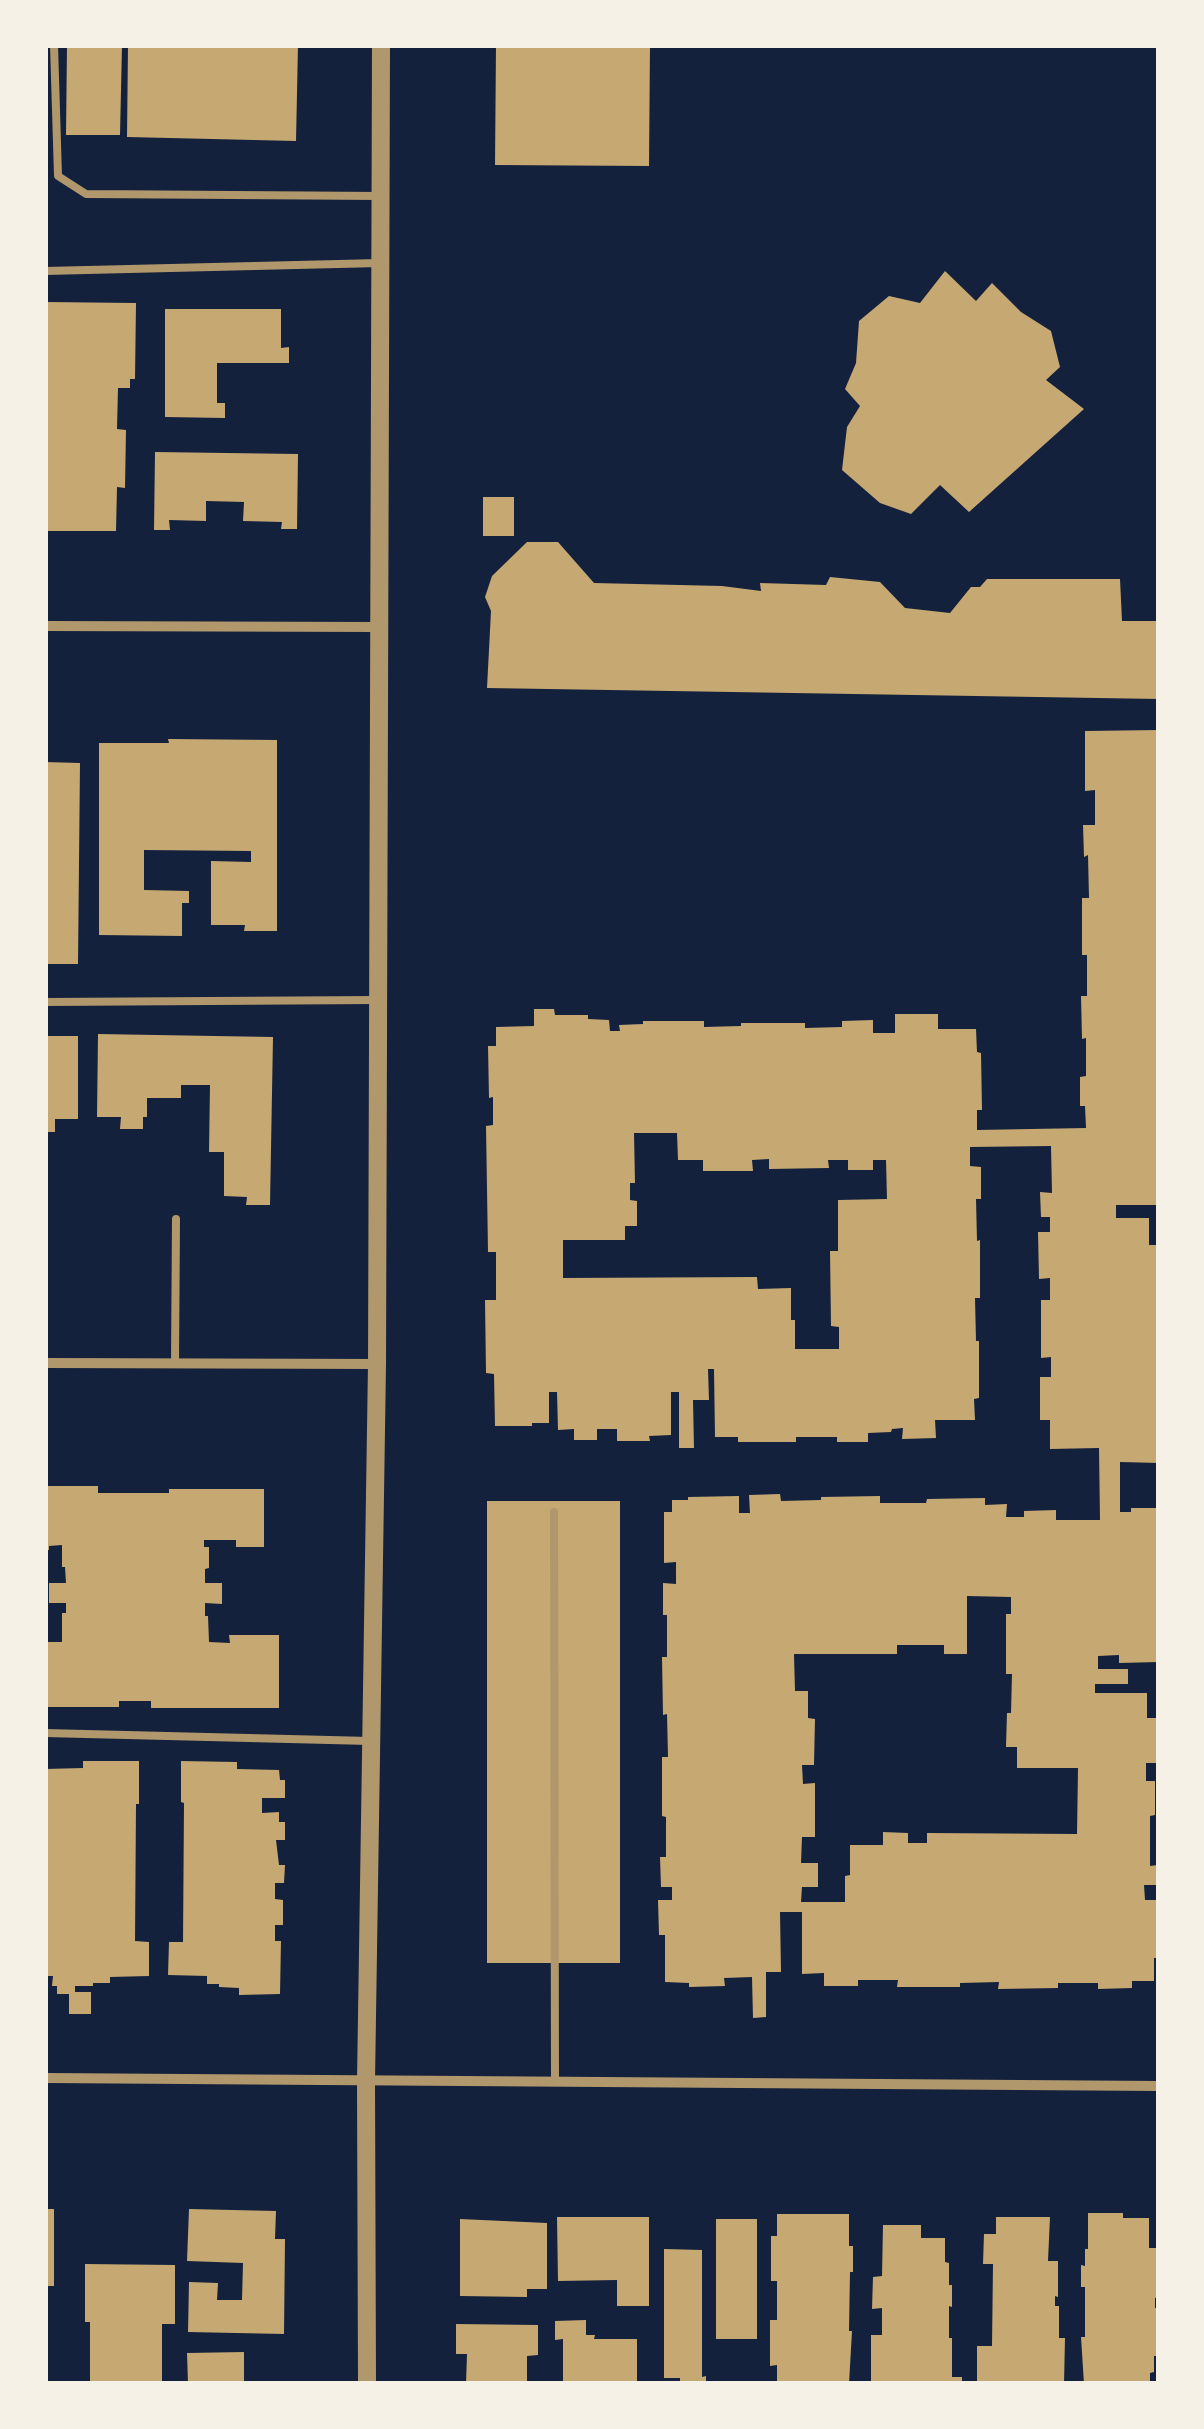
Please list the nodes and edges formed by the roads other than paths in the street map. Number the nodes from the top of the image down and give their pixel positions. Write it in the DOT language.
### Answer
graph roads {
  1 [pos="54,45"];
  2 [pos="381,45"];
  3 [pos="381,196"];
  4 [pos="382,264"];
  5 [pos="45,271"];
  6 [pos="45,626"];
  7 [pos="378,627"];
  8 [pos="379,1000"];
  9 [pos="45,1002"];
  10 [pos="176,1219"];
  11 [pos="45,1363"];
  12 [pos="175,1363"];
  13 [pos="377,1364"];
  14 [pos="554,1512"];
  15 [pos="45,1733"];
  16 [pos="370,1741"];
  17 [pos="45,2078"];
  18 [pos="366,2081"];
  19 [pos="556,2082"];
  20 [pos="1159,2086"];
  21 [pos="367,2384"];
  1 -- 3 [label="lane"];
  2 -- 3 [label="street"];
  3 -- 4 [label="street"];
  4 -- 5 [label="lane"];
  4 -- 7 [label="street"];
  6 -- 7 [label="street"];
  7 -- 8 [label="street"];
  8 -- 9 [label="lane"];
  8 -- 13 [label="street"];
  10 -- 12 [label="lane"];
  11 -- 12 [label="street"];
  12 -- 13 [label="street"];
  13 -- 16 [label="street"];
  14 -- 19 [label="lane"];
  15 -- 16 [label="lane"];
  16 -- 18 [label="street"];
  17 -- 18 [label="street"];
  18 -- 19 [label="street"];
  18 -- 21 [label="street"];
  19 -- 20 [label="street"];
}
